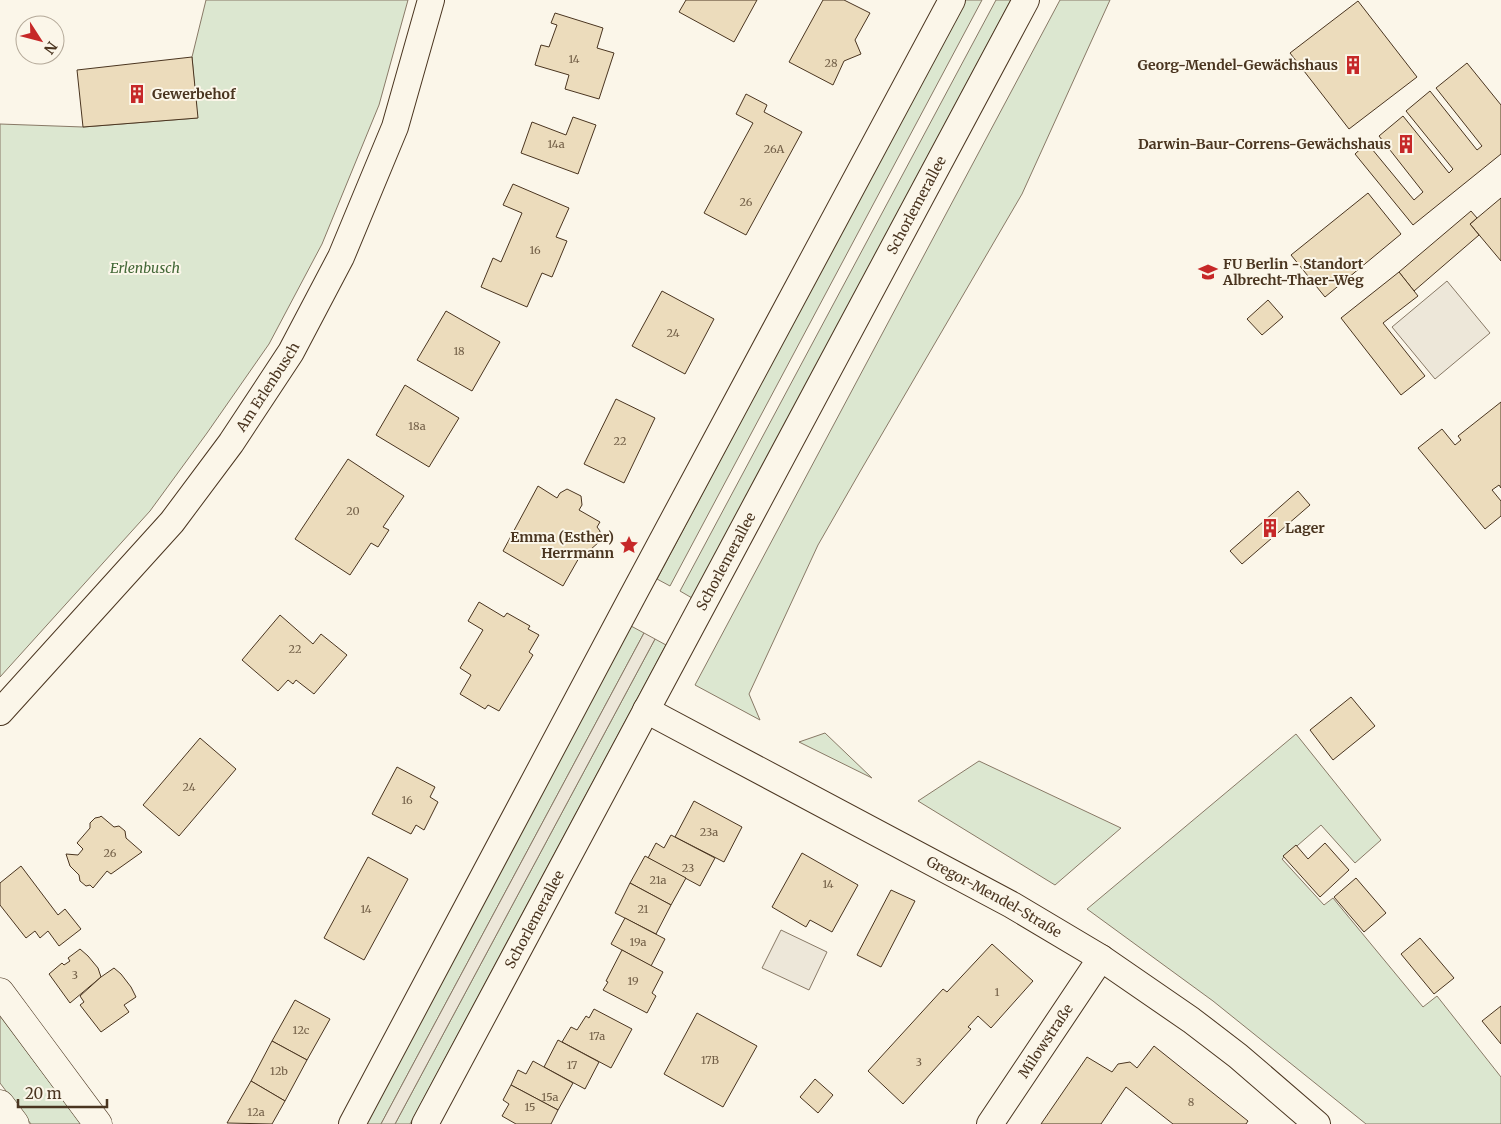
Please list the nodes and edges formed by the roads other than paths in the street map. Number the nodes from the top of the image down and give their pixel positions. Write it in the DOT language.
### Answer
graph roads {
  1 [pos="431,0"];
  2 [pos="952,0"];
  3 [pos="1026,0"];
  4 [pos="646,710"];
  5 [pos="0,712"];
  6 [pos="1101,958"];
  7 [pos="0,992"];
  8 [pos="0,1104"];
  9 [pos="15,1124"];
  10 [pos="98,1124"];
  11 [pos="352,1124"];
  12 [pos="425,1124"];
  13 [pos="990,1124"];
  14 [pos="1317,1124"];
  1 -- 5 [label="street, Am Erlenbusch"];
  2 -- 11 [label="street"];
  3 -- 4 [label="street, Schorlemerallee"];
  4 -- 6 [label="street, Gregor-Mendel-Straße"];
  4 -- 12 [label="street, Schorlemerallee"];
  6 -- 13 [label="street, Milowstraße"];
  6 -- 14 [label="street, Gregor-Mendel-Straße"];
  7 -- 10 [label="main road"];
  8 -- 9 [label="main road"];
}
